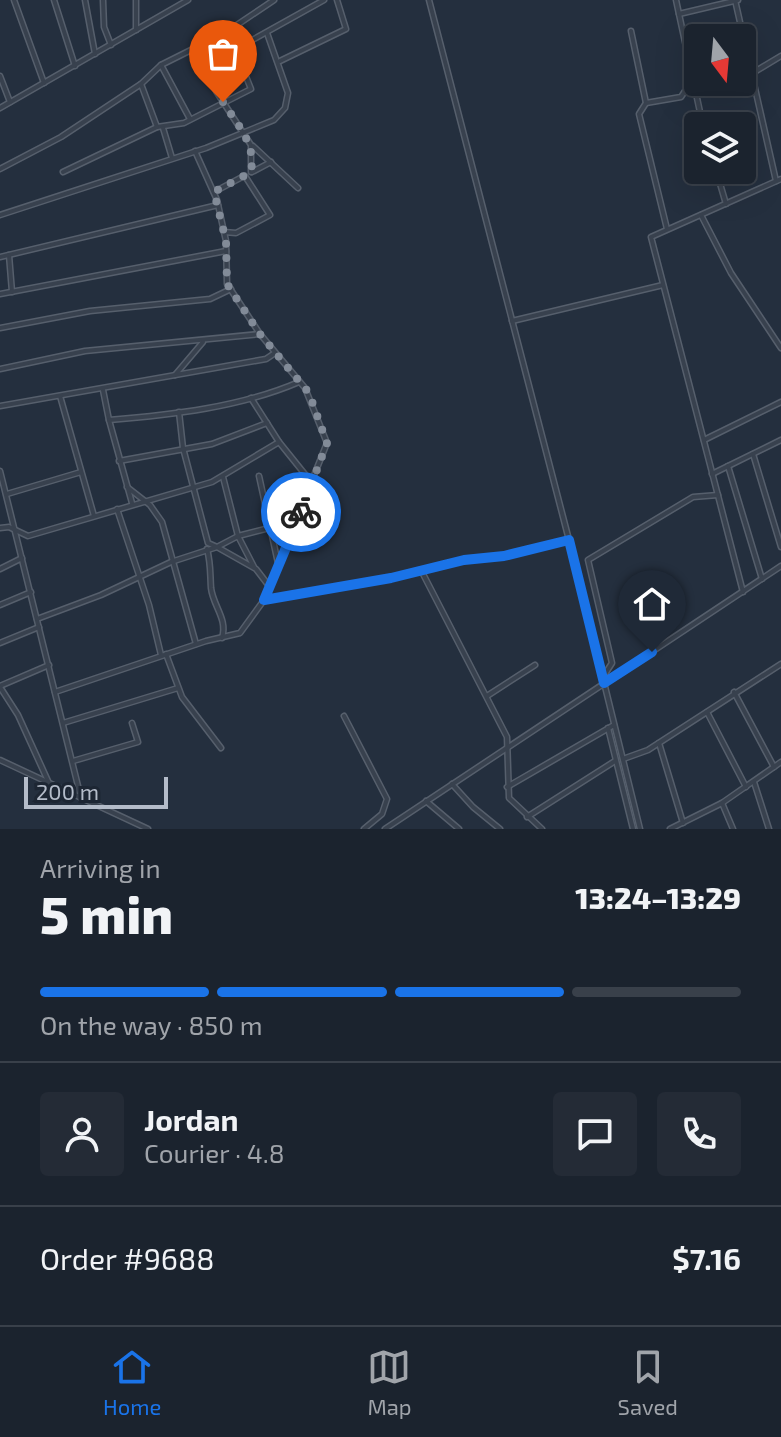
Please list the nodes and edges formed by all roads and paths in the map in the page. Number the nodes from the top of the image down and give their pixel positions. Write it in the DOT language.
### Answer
graph roads {
  1 [pos="14,0"];
  2 [pos="54,0"];
  3 [pos="85,0"];
  4 [pos="103,0"];
  5 [pos="136,0"];
  6 [pos="274,0"];
  7 [pos="324,0"];
  8 [pos="337,0"];
  9 [pos="429,0"];
  10 [pos="676,0"];
  11 [pos="736,0"];
  12 [pos="185,1"];
  13 [pos="679,14"];
  14 [pos="740,24"];
  15 [pos="136,31"];
  16 [pos="631,31"];
  17 [pos="267,33"];
  18 [pos="684,33"];
  19 [pos="111,45"];
  20 [pos="195,49"];
  21 [pos="235,49"];
  22 [pos="95,54"];
  23 [pos="781,56"];
  24 [pos="279,62"];
  25 [pos="161,65"];
  26 [pos="75,66"];
  27 [pos="204,68"];
  28 [pos="756,71"];
  29 [pos="0,76"];
  30 [pos="44,83"];
  31 [pos="141,84"];
  32 [pos="684,92"];
  33 [pos="756,93"];
  34 [pos="10,102"];
  35 [pos="223,102"];
  36 [pos="646,103"];
  37 [pos="0,108"];
  38 [pos="190,119"];
  39 [pos="160,128"];
  40 [pos="243,132"];
  41 [pos="251,145"];
  42 [pos="195,151"];
  43 [pos="172,158"];
  44 [pos="271,162"];
  45 [pos="0,169"];
  46 [pos="63,172"];
  47 [pos="251,172"];
  48 [pos="245,176"];
  49 [pos="779,181"];
  50 [pos="720,184"];
  51 [pos="298,188"];
  52 [pos="214,192"];
  53 [pos="726,204"];
  54 [pos="218,205"];
  55 [pos="0,215"];
  56 [pos="701,215"];
  57 [pos="667,229"];
  58 [pos="224,232"];
  59 [pos="226,251"];
  60 [pos="9,255"];
  61 [pos="0,257"];
  62 [pos="663,285"];
  63 [pos="231,289"];
  64 [pos="12,292"];
  65 [pos="0,294"];
  66 [pos="512,321"];
  67 [pos="0,328"];
  68 [pos="260,334"];
  69 [pos="205,340"];
  70 [pos="781,348"];
  71 [pos="275,353"];
  72 [pos="0,369"];
  73 [pos="175,376"];
  74 [pos="299,382"];
  75 [pos="103,389"];
  76 [pos="60,396"];
  77 [pos="251,398"];
  78 [pos="781,402"];
  79 [pos="0,406"];
  80 [pos="179,412"];
  81 [pos="109,420"];
  82 [pos="267,423"];
  83 [pos="703,440"];
  84 [pos="781,440"];
  85 [pos="279,442"];
  86 [pos="183,448"];
  87 [pos="753,454"];
  88 [pos="119,461"];
  89 [pos="728,466"];
  90 [pos="0,471"];
  91 [pos="81,472"];
  92 [pos="712,474"];
  93 [pos="259,476"];
  94 [pos="223,477"];
  95 [pos="312,483"];
  96 [pos="127,487"];
  97 [pos="192,489"];
  98 [pos="4,491"];
  99 [pos="718,495"];
  100 [pos="146,501"];
  101 [pos="132,504"];
  102 [pos="117,509"];
  103 [pos="94,516"];
  104 [pos="297,521"];
  105 [pos="271,526"];
  106 [pos="0,528"];
  107 [pos="15,529"];
  108 [pos="28,536"];
  109 [pos="238,536"];
  110 [pos="569,540"];
  111 [pos="217,547"];
  112 [pos="781,547"];
  113 [pos="20,548"];
  114 [pos="207,549"];
  115 [pos="22,558"];
  116 [pos="171,562"];
  117 [pos="279,565"];
  118 [pos="781,566"];
  119 [pos="0,569"];
  120 [pos="256,569"];
  121 [pos="421,570"];
  122 [pos="139,578"];
  123 [pos="762,579"];
  124 [pos="269,586"];
  125 [pos="31,592"];
  126 [pos="743,592"];
  127 [pos="264,600"];
  128 [pos="0,605"];
  129 [pos="37,619"];
  130 [pos="39,627"];
  131 [pos="222,638"];
  132 [pos="0,643"];
  133 [pos="196,644"];
  134 [pos="164,654"];
  135 [pos="781,664"];
  136 [pos="49,665"];
  137 [pos="535,665"];
  138 [pos="603,677"];
  139 [pos="604,683"];
  140 [pos="0,686"];
  141 [pos="178,688"];
  142 [pos="55,692"];
  143 [pos="734,692"];
  144 [pos="487,696"];
  145 [pos="707,712"];
  146 [pos="344,716"];
  147 [pos="63,723"];
  148 [pos="132,723"];
  149 [pos="614,725"];
  150 [pos="608,728"];
  151 [pos="659,743"];
  152 [pos="510,745"];
  153 [pos="221,748"];
  154 [pos="622,759"];
  155 [pos="0,760"];
  156 [pos="73,761"];
  157 [pos="615,761"];
  158 [pos="781,762"];
  159 [pos="774,767"];
  160 [pos="754,782"];
  161 [pos="50,784"];
  162 [pos="452,784"];
  163 [pos="507,787"];
  164 [pos="746,787"];
  165 [pos="81,798"];
  166 [pos="426,801"];
  167 [pos="722,803"];
  168 [pos="527,817"];
  169 [pos="683,823"];
  170 [pos="148,829"];
  171 [pos="364,829"];
  172 [pos="385,829"];
  173 [pos="459,829"];
  174 [pos="500,829"];
  175 [pos="542,829"];
  176 [pos="633,829"];
  177 [pos="640,829"];
  178 [pos="670,829"];
  179 [pos="733,829"];
  180 [pos="769,829"];
  1 -- 30 [label="street"];
  2 -- 26 [label="street"];
  3 -- 22 [label="street"];
  4 -- 19 [label="street"];
  5 -- 15 [label="street"];
  6 -- 20 [label="street"];
  7 -- 17 [label="street"];
  8 -- 24 [label="street"];
  9 -- 66 [label="street"];
  10 -- 13 [label="street"];
  11 -- 13 [label="street"];
  11 -- 14 [label="street"];
  12 -- 15 [label="street"];
  13 -- 18 [label="street"];
  15 -- 19 [label="street"];
  16 -- 36 [label="street"];
  17 -- 21 [label="street"];
  17 -- 24 [label="street"];
  19 -- 22 [label="street"];
  20 -- 25 [label="street"];
  20 -- 27 [label="street"];
  21 -- 27 [label="street"];
  21 -- 35 [label="street"];
  22 -- 26 [label="street"];
  23 -- 28 [label="street"];
  24 -- 40 [label="street"];
  25 -- 31 [label="street"];
  25 -- 38 [label="street"];
  26 -- 30 [label="street"];
  27 -- 35 [label="street"];
  29 -- 34 [label="street"];
  30 -- 34 [label="street"];
  31 -- 39 [label="street"];
  31 -- 45 [label="street"];
  32 -- 36 [label="street"];
  33 -- 49 [label="street"];
  34 -- 37 [label="street"];
  35 -- 38 [label="street"];
  35 -- 40 [label="street"];
  36 -- 57 [label="street"];
  38 -- 39 [label="street"];
  39 -- 43 [label="street"];
  39 -- 46 [label="street"];
  40 -- 41 [label="street"];
  40 -- 42 [label="street"];
  41 -- 44 [label="street"];
  41 -- 47 [label="street"];
  42 -- 43 [label="street"];
  42 -- 52 [label="street"];
  43 -- 55 [label="street"];
  44 -- 47 [label="street"];
  44 -- 51 [label="street"];
  47 -- 48 [label="street"];
  48 -- 52 [label="street"];
  48 -- 58 [label="street"];
  49 -- 53 [label="street"];
  50 -- 53 [label="street"];
  52 -- 54 [label="street"];
  53 -- 56 [label="street"];
  54 -- 58 [label="street"];
  54 -- 60 [label="street"];
  56 -- 57 [label="street"];
  56 -- 70 [label="street"];
  57 -- 62 [label="street"];
  58 -- 59 [label="street"];
  59 -- 63 [label="street"];
  59 -- 64 [label="street"];
  60 -- 61 [label="street"];
  60 -- 64 [label="street"];
  62 -- 66 [label="street"];
  62 -- 83 [label="street"];
  63 -- 67 [label="street"];
  63 -- 68 [label="street"];
  64 -- 65 [label="street"];
  66 -- 110 [label="street"];
  68 -- 69 [label="street"];
  68 -- 71 [label="street"];
  69 -- 72 [label="street"];
  69 -- 73 [label="street"];
  71 -- 73 [label="street"];
  71 -- 74 [label="street"];
  73 -- 75 [label="street"];
  74 -- 77 [label="street"];
  74 -- 95 [label="street"];
  75 -- 76 [label="street"];
  75 -- 81 [label="street"];
  76 -- 79 [label="street"];
  76 -- 91 [label="street"];
  77 -- 80 [label="street"];
  77 -- 82 [label="street"];
  78 -- 83 [label="street"];
  80 -- 81 [label="street"];
  80 -- 86 [label="street"];
  81 -- 88 [label="street"];
  82 -- 85 [label="street"];
  82 -- 86 [label="street"];
  83 -- 92 [label="street"];
  84 -- 87 [label="street"];
  85 -- 94 [label="street"];
  85 -- 95 [label="street"];
  86 -- 88 [label="street"];
  86 -- 97 [label="street"];
  87 -- 89 [label="street"];
  87 -- 112 [label="street"];
  88 -- 96 [label="street"];
  89 -- 92 [label="street"];
  89 -- 123 [label="street"];
  90 -- 98 [label="street"];
  91 -- 98 [label="street"];
  91 -- 103 [label="street"];
  92 -- 99 [label="street"];
  93 -- 105 [label="street"];
  94 -- 97 [label="street"];
  94 -- 109 [label="street"];
  95 -- 104 [label="street"];
  96 -- 100 [label="street"];
  96 -- 101 [label="street"];
  97 -- 100 [label="street"];
  97 -- 111 [label="street"];
  98 -- 107 [label="street"];
  99 -- 126 [label="street"];
  99 -- 138 [label="street"];
  100 -- 101 [label="street"];
  100 -- 116 [label="street"];
  101 -- 102 [label="street"];
  102 -- 103 [label="street"];
  102 -- 122 [label="street"];
  103 -- 108 [label="street"];
  104 -- 105 [label="street"];
  104 -- 117 [label="street"];
  105 -- 109 [label="street"];
  105 -- 117 [label="street"];
  106 -- 107 [label="street"];
  107 -- 108 [label="street"];
  107 -- 113 [label="street"];
  108 -- 113 [label="street"];
  109 -- 111 [label="street"];
  109 -- 120 [label="street"];
  110 -- 121 [label="street"];
  110 -- 138 [label="street"];
  111 -- 114 [label="street"];
  111 -- 120 [label="street"];
  113 -- 115 [label="street"];
  114 -- 116 [label="street"];
  114 -- 131 [label="street"];
  115 -- 119 [label="street"];
  115 -- 125 [label="street"];
  116 -- 122 [label="street"];
  116 -- 133 [label="street"];
  117 -- 124 [label="street"];
  118 -- 123 [label="street"];
  120 -- 124 [label="street"];
  121 -- 127 [label="street"];
  121 -- 144 [label="street"];
  122 -- 129 [label="street"];
  122 -- 134 [label="street"];
  123 -- 126 [label="street"];
  124 -- 127 [label="street"];
  125 -- 128 [label="street"];
  125 -- 129 [label="street"];
  126 -- 139 [label="street"];
  127 -- 131 [label="street"];
  129 -- 130 [label="street"];
  130 -- 132 [label="street"];
  130 -- 136 [label="street"];
  131 -- 133 [label="street"];
  133 -- 134 [label="street"];
  134 -- 141 [label="street"];
  134 -- 142 [label="street"];
  135 -- 143 [label="street"];
  136 -- 140 [label="street"];
  136 -- 142 [label="street"];
  137 -- 144 [label="street"];
  138 -- 139 [label="street"];
  139 -- 149 [label="street"];
  139 -- 152 [label="street"];
  140 -- 161 [label="street"];
  141 -- 147 [label="street"];
  141 -- 153 [label="street"];
  142 -- 147 [label="street"];
  143 -- 145 [label="street"];
  143 -- 159 [label="street"];
  144 -- 152 [label="street"];
  145 -- 151 [label="street"];
  145 -- 164 [label="street"];
  146 -- 171 [label="street"];
  147 -- 156 [label="street"];
  148 -- 156 [label="street"];
  149 -- 150 [label="street"];
  149 -- 154 [label="street"];
  150 -- 157 [label="street"];
  150 -- 163 [label="street"];
  151 -- 154 [label="street"];
  151 -- 169 [label="street"];
  152 -- 162 [label="street"];
  152 -- 163 [label="street"];
  154 -- 177 [label="street"];
  155 -- 161 [label="street"];
  156 -- 165 [label="street"];
  157 -- 168 [label="street"];
  157 -- 176 [label="street"];
  158 -- 159 [label="street"];
  159 -- 160 [label="street"];
  160 -- 164 [label="street"];
  160 -- 180 [label="street"];
  161 -- 165 [label="street"];
  162 -- 166 [label="street"];
  162 -- 174 [label="street"];
  163 -- 168 [label="street"];
  164 -- 167 [label="street"];
  165 -- 170 [label="street"];
  166 -- 172 [label="street"];
  166 -- 173 [label="street"];
  167 -- 169 [label="street"];
  167 -- 179 [label="street"];
  168 -- 175 [label="street"];
  169 -- 178 [label="street"];
}
